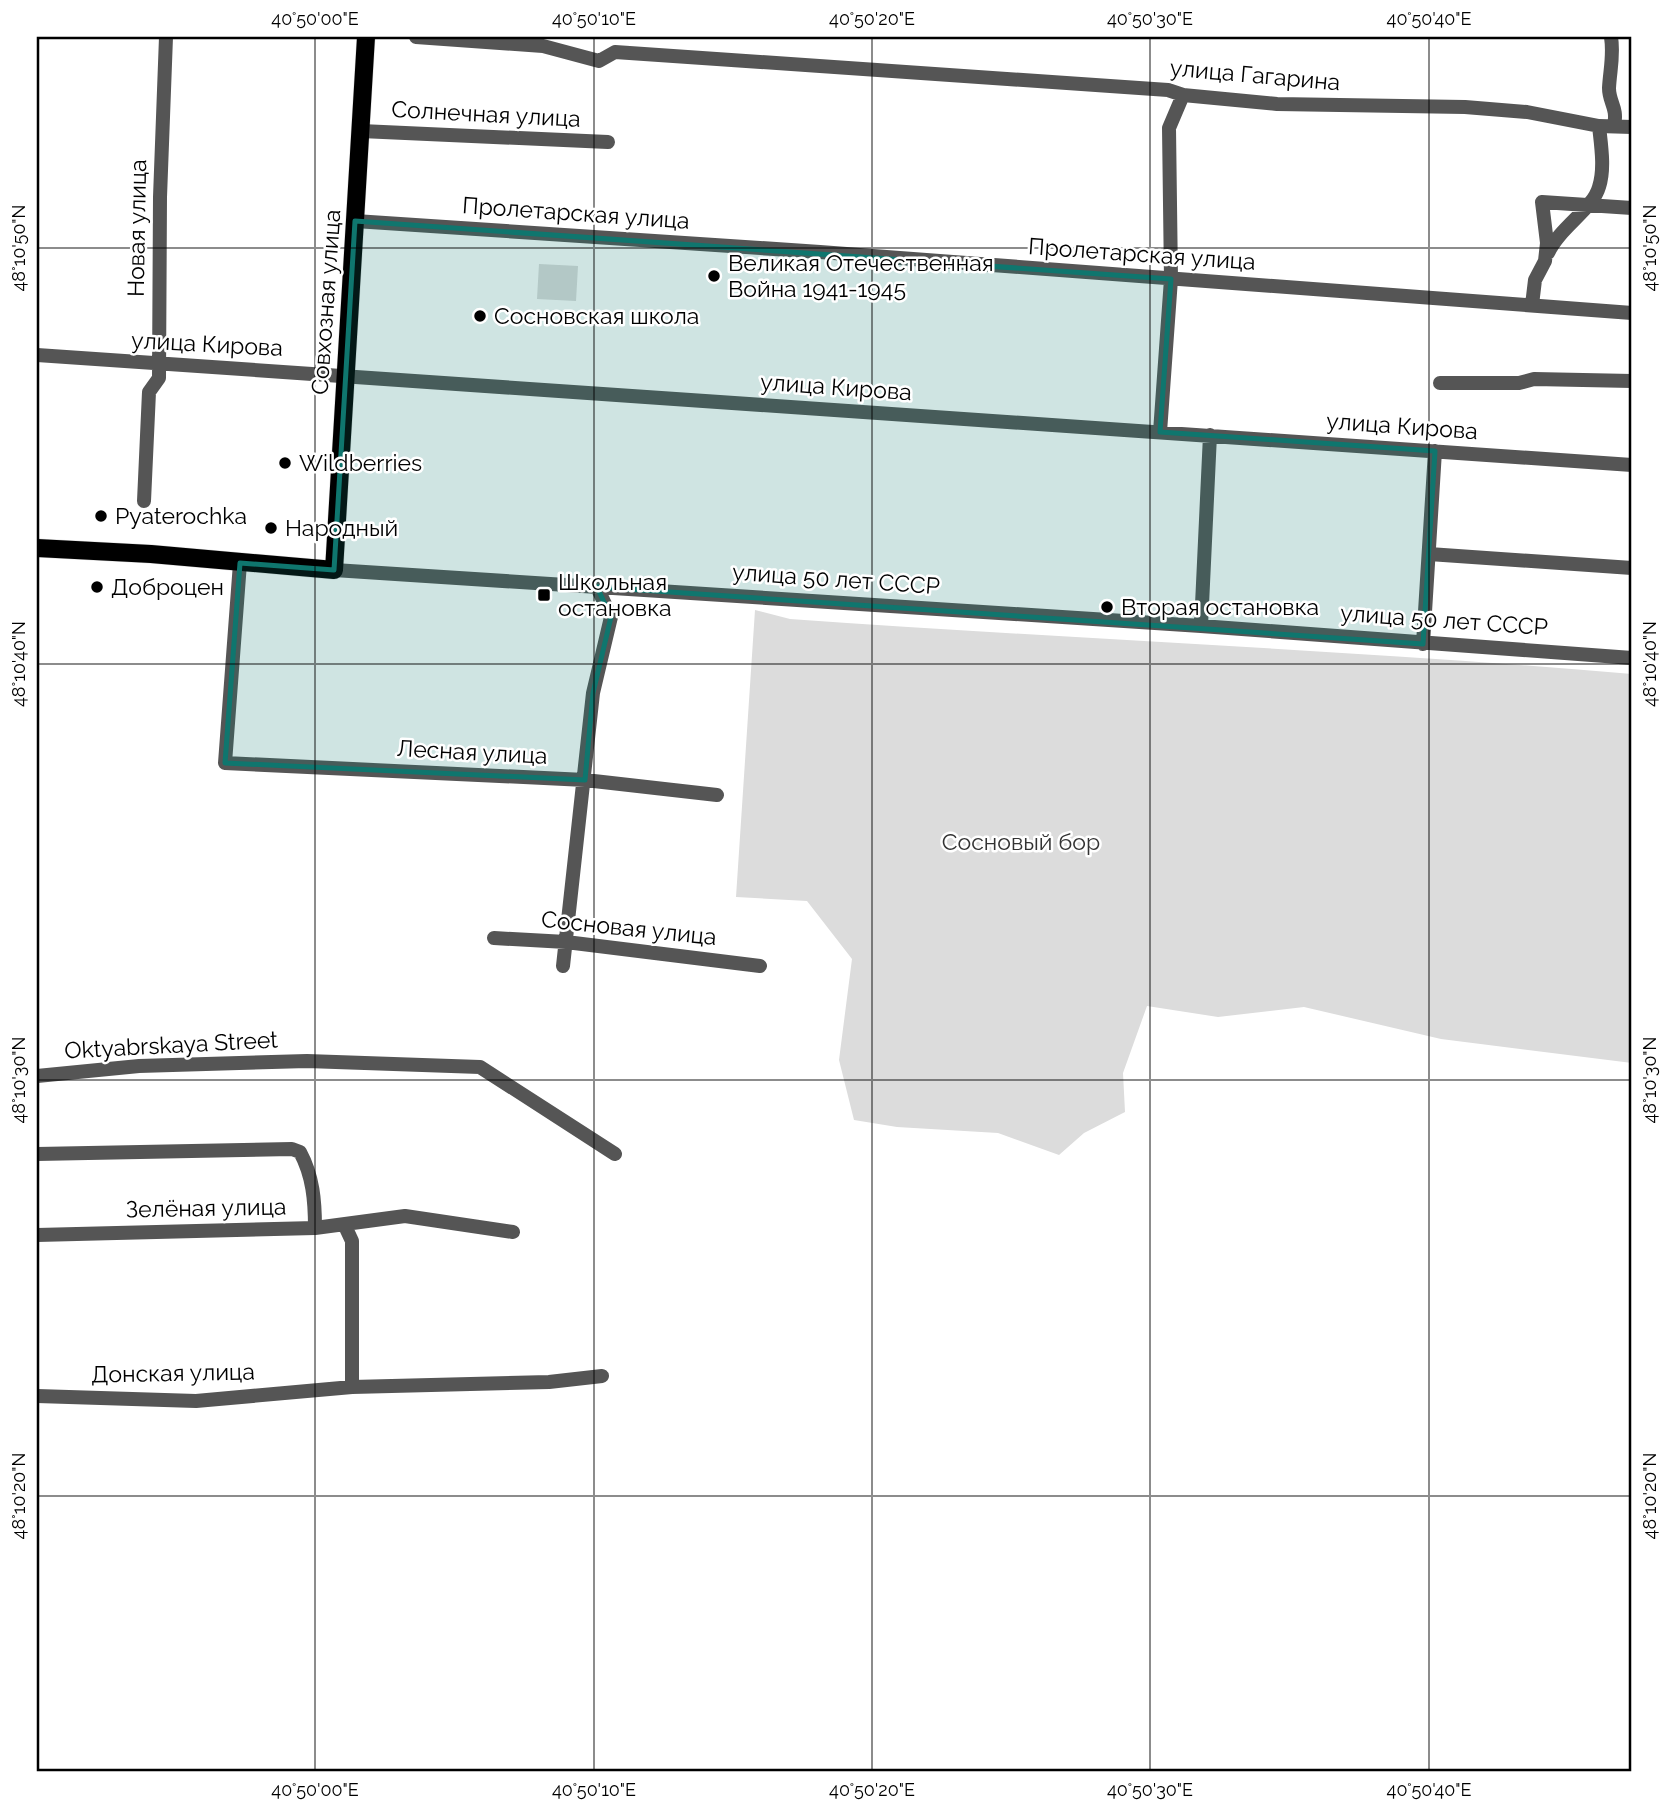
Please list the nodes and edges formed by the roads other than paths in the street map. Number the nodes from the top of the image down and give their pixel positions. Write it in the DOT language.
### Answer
graph roads {
  1 [pos="166,37"];
  2 [pos="366,37"];
  3 [pos="415,37"];
  4 [pos="1611,37"];
  5 [pos="1183,95"];
  6 [pos="1599,126"];
  7 [pos="1614,126"];
  8 [pos="1632,127"];
  9 [pos="361,131"];
  10 [pos="608,142"];
  11 [pos="1588,205"];
  12 [pos="1632,208"];
  13 [pos="355,221"];
  14 [pos="1545,261"];
  15 [pos="1171,279"];
  16 [pos="1532,305"];
  17 [pos="1632,313"];
  18 [pos="37,355"];
  19 [pos="159,366"];
  20 [pos="346,374"];
  21 [pos="1632,381"];
  22 [pos="1440,383"];
  23 [pos="1160,432"];
  24 [pos="1210,436"];
  25 [pos="1435,451"];
  26 [pos="1632,465"];
  27 [pos="144,501"];
  28 [pos="37,548"];
  29 [pos="1429,554"];
  30 [pos="240,563"];
  31 [pos="1632,568"];
  32 [pos="334,570"];
  33 [pos="597,587"];
  34 [pos="1201,626"];
  35 [pos="1423,644"];
  36 [pos="1632,658"];
  37 [pos="585,780"];
  38 [pos="717,795"];
  39 [pos="494,938"];
  40 [pos="566,942"];
  41 [pos="563,966"];
  42 [pos="760,966"];
  43 [pos="37,1076"];
  44 [pos="37,1154"];
  45 [pos="615,1154"];
  46 [pos="345,1226"];
  47 [pos="315,1228"];
  48 [pos="513,1231"];
  49 [pos="37,1235"];
  50 [pos="603,1376"];
  51 [pos="352,1387"];
  52 [pos="37,1396"];
  1 -- 19 [label="street, Новая улица"];
  2 -- 9 [label="main road, Совхозная улица"];
  3 -- 5 [label="street, улица Гагарина"];
  4 -- 7 [label="street"];
  5 -- 6 [label="street, улица Гагарина"];
  5 -- 15 [label="street"];
  6 -- 7 [label="street, улица Гагарина"];
  6 -- 11 [label="street"];
  7 -- 8 [label="street, улица Гагарина"];
  9 -- 10 [label="street, Солнечная улица"];
  9 -- 13 [label="main road, Совхозная улица"];
  11 -- 12 [label="street"];
  11 -- 14 [label="street"];
  11 -- 14 [label="street"];
  13 -- 15 [label="street, Пролетарская улица"];
  13 -- 20 [label="main road, Совхозная улица"];
  14 -- 16 [label="street"];
  15 -- 16 [label="street, Пролетарская улица"];
  15 -- 23 [label="street"];
  16 -- 17 [label="street, Пролетарская улица"];
  18 -- 19 [label="street, улица Кирова"];
  19 -- 20 [label="street, улица Кирова"];
  19 -- 27 [label="street, Новая улица"];
  20 -- 23 [label="street, улица Кирова"];
  20 -- 32 [label="main road, Совхозная улица"];
  21 -- 22 [label="street"];
  23 -- 24 [label="street, улица Кирова"];
  24 -- 25 [label="street, улица Кирова"];
  24 -- 34 [label="street"];
  25 -- 26 [label="street, улица Кирова"];
  25 -- 29 [label="street"];
  28 -- 30 [label="main road, улица 50 лет СССР"];
  29 -- 31 [label="street"];
  29 -- 35 [label="street"];
  30 -- 32 [label="main road, улица 50 лет СССР"];
  30 -- 37 [label="street, Лесная улица"];
  32 -- 33 [label="street, улица 50 лет СССР"];
  33 -- 34 [label="street, улица 50 лет СССР"];
  33 -- 37 [label="street"];
  34 -- 35 [label="street, улица 50 лет СССР"];
  35 -- 36 [label="street, улица 50 лет СССР"];
  37 -- 38 [label="street, Лесная улица"];
  37 -- 40 [label="street"];
  39 -- 40 [label="street, Сосновая улица"];
  40 -- 41 [label="street"];
  40 -- 42 [label="street, Сосновая улица"];
  43 -- 45 [label="street, Oktyabrskaya Street"];
  44 -- 47 [label="street"];
  46 -- 47 [label="street, Зелёная улица"];
  46 -- 48 [label="street, Зелёная улица"];
  46 -- 51 [label="street"];
  47 -- 49 [label="street, Зелёная улица"];
  50 -- 51 [label="street, Донская улица"];
  51 -- 52 [label="street, Донская улица"];
}
